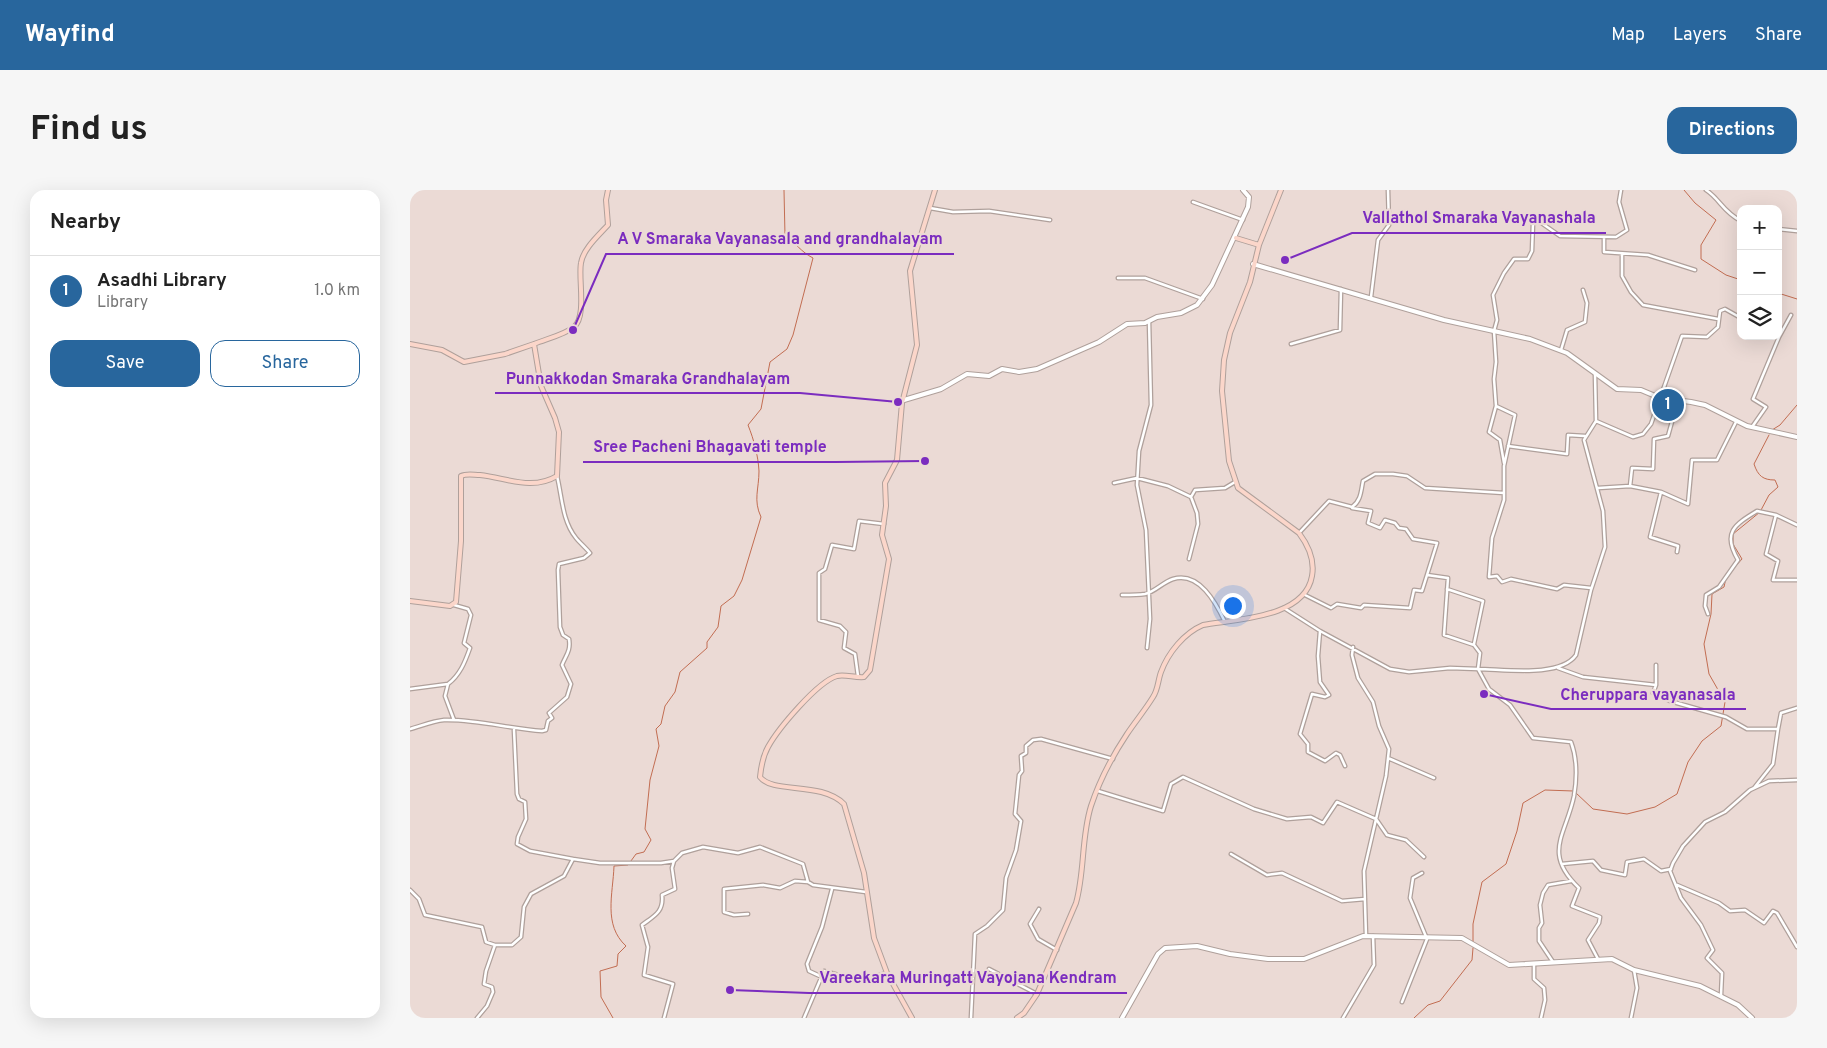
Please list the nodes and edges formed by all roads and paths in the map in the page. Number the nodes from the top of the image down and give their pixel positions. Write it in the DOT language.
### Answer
graph roads {
  1 [pos="608,190"];
  2 [pos="935,190"];
  3 [pos="1243,190"];
  4 [pos="1281,190"];
  5 [pos="1388,190"];
  6 [pos="1621,190"];
  7 [pos="1706,190"];
  8 [pos="1193,202"];
  9 [pos="930,208"];
  10 [pos="1737,219"];
  11 [pos="1050,220"];
  12 [pos="1243,220"];
  13 [pos="1782,229"];
  14 [pos="1797,231"];
  15 [pos="1604,237"];
  16 [pos="1236,238"];
  17 [pos="1259,245"];
  18 [pos="1622,254"];
  19 [pos="1254,264"];
  20 [pos="1695,270"];
  21 [pos="1118,278"];
  22 [pos="1341,288"];
  23 [pos="1583,290"];
  24 [pos="1371,297"];
  25 [pos="1203,300"];
  26 [pos="1791,315"];
  27 [pos="1737,316"];
  28 [pos="1718,319"];
  29 [pos="1149,321"];
  30 [pos="1494,330"];
  31 [pos="1782,332"];
  32 [pos="1778,340"];
  33 [pos="410,344"];
  34 [pos="534,344"];
  35 [pos="1291,344"];
  36 [pos="1561,350"];
  37 [pos="1595,374"];
  38 [pos="1660,398"];
  39 [pos="904,400"];
  40 [pos="1678,400"];
  41 [pos="1496,406"];
  42 [pos="1596,421"];
  43 [pos="1736,422"];
  44 [pos="1752,427"];
  45 [pos="1586,436"];
  46 [pos="1797,436"];
  47 [pos="1508,446"];
  48 [pos="1504,466"];
  49 [pos="557,476"];
  50 [pos="1138,478"];
  51 [pos="1235,482"];
  52 [pos="1114,483"];
  53 [pos="1630,486"];
  54 [pos="1598,488"];
  55 [pos="1661,492"];
  56 [pos="1504,493"];
  57 [pos="1191,497"];
  58 [pos="1346,507"];
  59 [pos="1776,515"];
  60 [pos="884,524"];
  61 [pos="1797,525"];
  62 [pos="1299,533"];
  63 [pos="1677,552"];
  64 [pos="1189,559"];
  65 [pos="1427,576"];
  66 [pos="1797,580"];
  67 [pos="1447,588"];
  68 [pos="1591,588"];
  69 [pos="1147,594"];
  70 [pos="1122,595"];
  71 [pos="1305,595"];
  72 [pos="410,601"];
  73 [pos="454,605"];
  74 [pos="1284,608"];
  75 [pos="1708,614"];
  76 [pos="1225,622"];
  77 [pos="1320,632"];
  78 [pos="1474,644"];
  79 [pos="1353,647"];
  80 [pos="1147,648"];
  81 [pos="1656,665"];
  82 [pos="1558,668"];
  83 [pos="1478,670"];
  84 [pos="859,678"];
  85 [pos="448,684"];
  86 [pos="1656,685"];
  87 [pos="410,689"];
  88 [pos="1797,708"];
  89 [pos="454,720"];
  90 [pos="410,729"];
  91 [pos="514,729"];
  92 [pos="1778,729"];
  93 [pos="1388,758"];
  94 [pos="1113,759"];
  95 [pos="1345,766"];
  96 [pos="1434,778"];
  97 [pos="1797,780"];
  98 [pos="1754,788"];
  99 [pos="1098,791"];
  100 [pos="1376,819"];
  101 [pos="1231,854"];
  102 [pos="1424,857"];
  103 [pos="573,859"];
  104 [pos="674,861"];
  105 [pos="1562,864"];
  106 [pos="1671,868"];
  107 [pos="1422,873"];
  108 [pos="1572,881"];
  109 [pos="808,882"];
  110 [pos="1677,885"];
  111 [pos="832,889"];
  112 [pos="410,890"];
  113 [pos="868,892"];
  114 [pos="1365,899"];
  115 [pos="1039,909"];
  116 [pos="748,914"];
  117 [pos="1366,936"];
  118 [pos="1373,936"];
  119 [pos="1427,939"];
  120 [pos="495,945"];
  121 [pos="1797,947"];
  122 [pos="1057,950"];
  123 [pos="1598,959"];
  124 [pos="1554,963"];
  125 [pos="1534,964"];
  126 [pos="990,969"];
  127 [pos="1634,970"];
  128 [pos="886,973"];
  129 [pos="822,977"];
  130 [pos="1037,994"];
  131 [pos="1721,995"];
  132 [pos="1402,1002"];
  133 [pos="477,1018"];
  134 [pos="664,1018"];
  135 [pos="804,1018"];
  136 [pos="912,1018"];
  137 [pos="971,1018"];
  138 [pos="1017,1018"];
  139 [pos="1122,1018"];
  140 [pos="1344,1018"];
  141 [pos="1541,1018"];
  142 [pos="1631,1018"];
  143 [pos="1752,1018"];
  1 -- 34 [label="main road"];
  2 -- 9 [label="main road"];
  3 -- 12 [label="street"];
  4 -- 17 [label="main road"];
  5 -- 24 [label="street"];
  6 -- 15 [label="street"];
  7 -- 10 [label="street"];
  8 -- 12 [label="street"];
  9 -- 11 [label="street"];
  9 -- 39 [label="main road"];
  12 -- 16 [label="street"];
  13 -- 14 [label="street"];
  15 -- 18 [label="street"];
  15 -- 30 [label="street"];
  16 -- 17 [label="main road"];
  16 -- 25 [label="street"];
  17 -- 19 [label="main road"];
  18 -- 20 [label="street"];
  18 -- 28 [label="street"];
  19 -- 22 [label="street"];
  19 -- 51 [label="main road"];
  21 -- 25 [label="street"];
  22 -- 24 [label="street"];
  22 -- 35 [label="street"];
  23 -- 36 [label="street"];
  24 -- 30 [label="street"];
  25 -- 29 [label="street"];
  26 -- 31 [label="street"];
  27 -- 28 [label="street"];
  28 -- 38 [label="street"];
  29 -- 39 [label="street"];
  29 -- 50 [label="street"];
  30 -- 36 [label="street"];
  30 -- 41 [label="street"];
  32 -- 44 [label="street"];
  33 -- 34 [label="main road"];
  34 -- 49 [label="main road"];
  36 -- 37 [label="street"];
  37 -- 38 [label="street"];
  37 -- 42 [label="street"];
  38 -- 40 [label="street"];
  38 -- 42 [label="street"];
  39 -- 60 [label="main road"];
  40 -- 43 [label="street"];
  40 -- 53 [label="street"];
  41 -- 47 [label="street"];
  41 -- 48 [label="street"];
  42 -- 45 [label="street"];
  43 -- 44 [label="street"];
  43 -- 55 [label="street"];
  44 -- 46 [label="street"];
  45 -- 47 [label="street"];
  45 -- 54 [label="street"];
  47 -- 48 [label="street"];
  48 -- 56 [label="street"];
  49 -- 73 [label="main road"];
  49 -- 91 [label="street"];
  50 -- 52 [label="street"];
  50 -- 57 [label="street"];
  50 -- 69 [label="street"];
  51 -- 57 [label="street"];
  51 -- 62 [label="main road"];
  53 -- 54 [label="street"];
  53 -- 55 [label="street"];
  54 -- 68 [label="street"];
  55 -- 63 [label="street"];
  56 -- 58 [label="street"];
  56 -- 68 [label="street"];
  57 -- 64 [label="street"];
  58 -- 62 [label="street"];
  58 -- 65 [label="street"];
  59 -- 61 [label="street"];
  59 -- 66 [label="street"];
  59 -- 75 [label="street"];
  60 -- 84 [label="main road"];
  60 -- 84 [label="street"];
  62 -- 71 [label="main road"];
  65 -- 67 [label="street"];
  65 -- 71 [label="street"];
  67 -- 78 [label="street"];
  67 -- 78 [label="street"];
  68 -- 82 [label="street"];
  69 -- 70 [label="street"];
  69 -- 76 [label="street"];
  69 -- 80 [label="street"];
  71 -- 74 [label="main road"];
  72 -- 73 [label="main road"];
  73 -- 85 [label="street"];
  74 -- 76 [label="main road"];
  74 -- 77 [label="street"];
  76 -- 94 [label="main road"];
  77 -- 79 [label="street"];
  77 -- 95 [label="street"];
  78 -- 83 [label="street"];
  79 -- 83 [label="street"];
  79 -- 93 [label="street"];
  81 -- 86 [label="street"];
  82 -- 83 [label="street"];
  82 -- 86 [label="street"];
  83 -- 105 [label="street"];
  84 -- 113 [label="main road"];
  85 -- 87 [label="street"];
  85 -- 89 [label="street"];
  86 -- 92 [label="street"];
  88 -- 92 [label="street"];
  89 -- 90 [label="street"];
  89 -- 91 [label="street"];
  91 -- 103 [label="street"];
  92 -- 98 [label="street"];
  93 -- 96 [label="street"];
  93 -- 100 [label="street"];
  94 -- 99 [label="main road"];
  94 -- 137 [label="street"];
  97 -- 98 [label="street"];
  98 -- 106 [label="street"];
  99 -- 100 [label="street"];
  99 -- 122 [label="main road"];
  100 -- 102 [label="street"];
  100 -- 114 [label="street"];
  101 -- 114 [label="street"];
  103 -- 104 [label="street"];
  103 -- 120 [label="street"];
  104 -- 109 [label="street"];
  104 -- 134 [label="street"];
  105 -- 106 [label="street"];
  105 -- 108 [label="street"];
  106 -- 110 [label="street"];
  107 -- 119 [label="street"];
  108 -- 123 [label="street"];
  108 -- 124 [label="street"];
  109 -- 111 [label="street"];
  109 -- 116 [label="street"];
  110 -- 121 [label="street"];
  110 -- 131 [label="street"];
  111 -- 113 [label="street"];
  111 -- 129 [label="street"];
  112 -- 120 [label="street"];
  113 -- 128 [label="main road"];
  114 -- 117 [label="street"];
  115 -- 122 [label="street"];
  117 -- 118 [label="street"];
  117 -- 139 [label="street"];
  118 -- 119 [label="street"];
  118 -- 140 [label="street"];
  119 -- 125 [label="street"];
  119 -- 132 [label="street"];
  120 -- 133 [label="street"];
  122 -- 130 [label="main road"];
  123 -- 124 [label="street"];
  123 -- 127 [label="street"];
  124 -- 125 [label="street"];
  125 -- 141 [label="street"];
  126 -- 130 [label="street"];
  127 -- 131 [label="street"];
  127 -- 142 [label="street"];
  128 -- 129 [label="street"];
  128 -- 136 [label="main road"];
  129 -- 135 [label="street"];
  130 -- 138 [label="main road"];
  131 -- 143 [label="street"];
}
